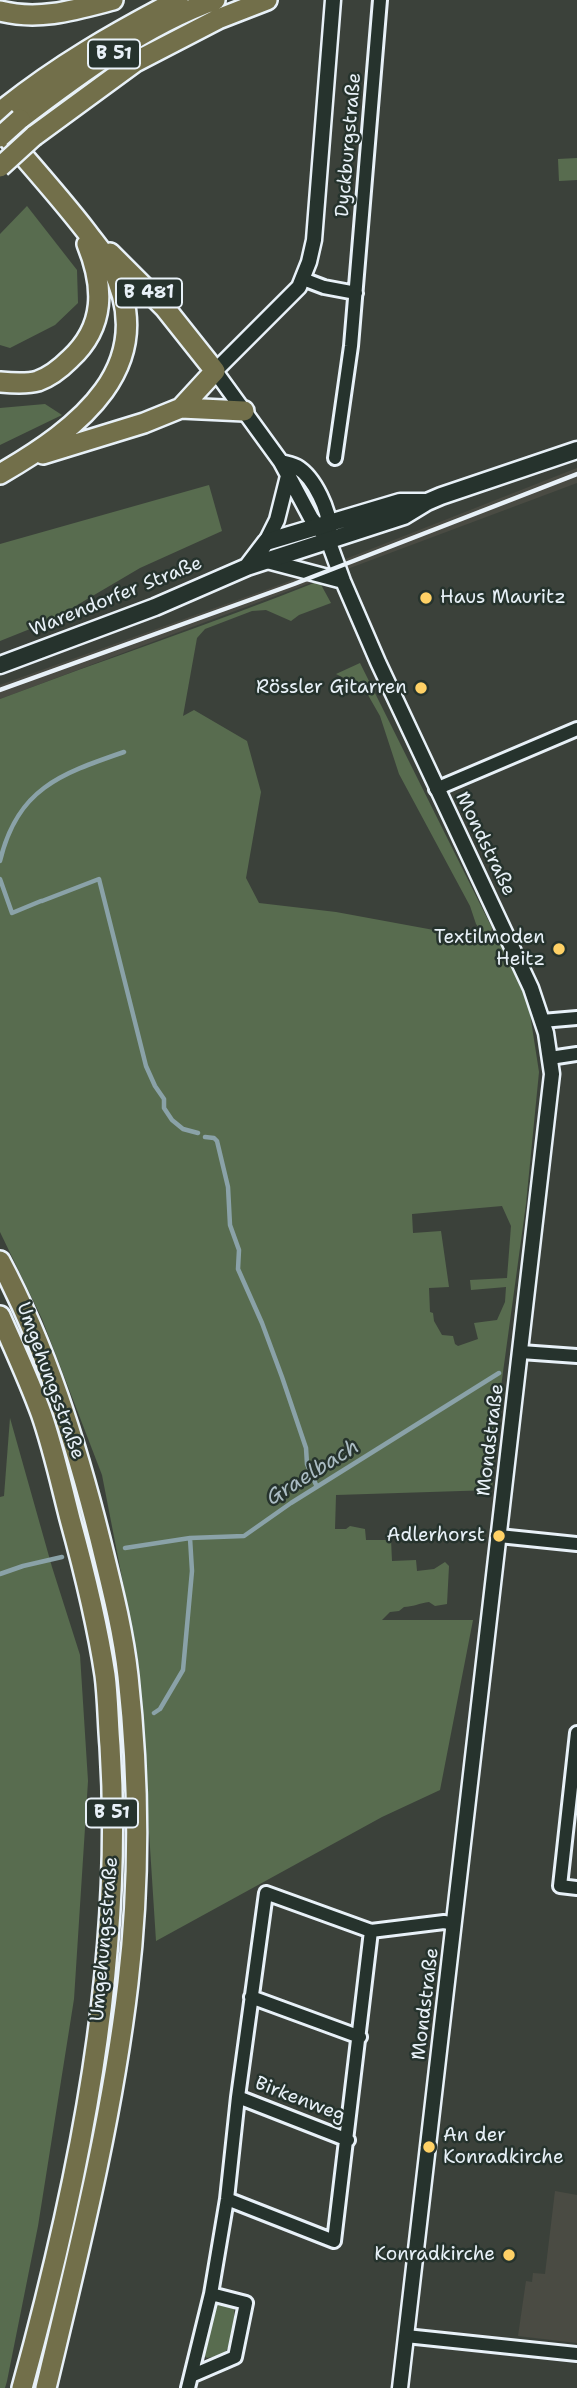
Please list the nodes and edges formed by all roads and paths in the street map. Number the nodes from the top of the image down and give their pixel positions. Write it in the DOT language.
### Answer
graph roads {
  1 [pos="47,0"];
  2 [pos="113,0"];
  3 [pos="178,0"];
  4 [pos="215,0"];
  5 [pos="267,0"];
  6 [pos="332,0"];
  7 [pos="380,0"];
  8 [pos="82,8"];
  9 [pos="0,11"];
  10 [pos="9,112"];
  11 [pos="0,129"];
  12 [pos="0,137"];
  13 [pos="0,167"];
  14 [pos="77,220"];
  15 [pos="303,279"];
  16 [pos="356,293"];
  17 [pos="215,372"];
  18 [pos="0,382"];
  19 [pos="181,408"];
  20 [pos="244,411"];
  21 [pos="577,450"];
  22 [pos="335,458"];
  23 [pos="23,461"];
  24 [pos="281,462"];
  25 [pos="0,474"];
  26 [pos="288,477"];
  27 [pos="426,502"];
  28 [pos="324,524"];
  29 [pos="328,540"];
  30 [pos="266,542"];
  31 [pos="267,561"];
  32 [pos="247,567"];
  33 [pos="343,582"];
  34 [pos="0,665"];
  35 [pos="577,729"];
  36 [pos="436,789"];
  37 [pos="577,1018"];
  38 [pos="542,1021"];
  39 [pos="577,1055"];
  40 [pos="550,1058"];
  41 [pos="0,1261"];
  42 [pos="0,1316"];
  43 [pos="521,1352"];
  44 [pos="577,1356"];
  45 [pos="499,1536"];
  46 [pos="577,1544"];
  47 [pos="577,1733"];
  48 [pos="577,1888"];
  49 [pos="454,1924"];
  50 [pos="371,1931"];
  51 [pos="251,1997"];
  52 [pos="360,2036"];
  53 [pos="238,2097"];
  54 [pos="348,2140"];
  55 [pos="227,2199"];
  56 [pos="79,2251"];
  57 [pos="211,2294"];
  58 [pos="40,2320"];
  59 [pos="407,2336"];
  60 [pos="577,2354"];
  61 [pos="190,2382"];
  62 [pos="22,2388"];
  63 [pos="46,2388"];
  64 [pos="400,2388"];
  1 -- 8 [label="highway"];
  2 -- 8 [label="highway"];
  3 -- 10 [label="highway"];
  4 -- 10 [label="highway, B 51"];
  5 -- 13 [label="highway, B 51, bridge"];
  6 -- 15 [label="street, Dyckburgstraße"];
  7 -- 16 [label="street, Dyckburgstraße"];
  8 -- 9 [label="highway"];
  10 -- 12 [label="highway, B 51, bridge"];
  11 -- 14 [label="highway, B 481"];
  14 -- 17 [label="highway, B 481"];
  14 -- 18 [label="highway"];
  14 -- 23 [label="highway"];
  15 -- 16 [label="street"];
  15 -- 17 [label="street, Dyckburgstraße"];
  16 -- 22 [label="street, Dyckburgstraße"];
  17 -- 19 [label="highway"];
  17 -- 20 [label="street"];
  19 -- 20 [label="highway"];
  19 -- 23 [label="highway"];
  20 -- 24 [label="street"];
  21 -- 27 [label="main road, Warendorfer Straße"];
  23 -- 25 [label="highway"];
  24 -- 26 [label="street"];
  24 -- 28 [label="street"];
  26 -- 28 [label="street"];
  26 -- 30 [label="street"];
  27 -- 28 [label="main road, Warendorfer Straße"];
  27 -- 29 [label="main road, Warendorfer Straße"];
  28 -- 29 [label="street"];
  28 -- 30 [label="main road, Warendorfer Straße"];
  29 -- 31 [label="main road, Warendorfer Straße"];
  29 -- 33 [label="street, Mondstraße"];
  30 -- 32 [label="main road, Warendorfer Straße"];
  31 -- 32 [label="main road, Warendorfer Straße"];
  31 -- 33 [label="street"];
  32 -- 34 [label="main road, Warendorfer Straße"];
  33 -- 36 [label="street, Mondstraße"];
  35 -- 36 [label="street"];
  36 -- 38 [label="street, Mondstraße"];
  37 -- 38 [label="street"];
  38 -- 40 [label="street, Mondstraße"];
  39 -- 40 [label="street"];
  40 -- 43 [label="street, Mondstraße"];
  41 -- 56 [label="highway, Umgehungsstraße / B 51"];
  42 -- 58 [label="highway, Umgehungsstraße / B 51"];
  43 -- 44 [label="street"];
  43 -- 45 [label="street, Mondstraße"];
  45 -- 46 [label="street"];
  45 -- 49 [label="street, Mondstraße"];
  47 -- 48 [label="street"];
  49 -- 50 [label="street, Birkenweg"];
  49 -- 59 [label="street, Mondstraße"];
  50 -- 51 [label="street, Birkenweg"];
  50 -- 52 [label="street, Birkenweg"];
  51 -- 52 [label="street"];
  51 -- 53 [label="street, Birkenweg"];
  52 -- 54 [label="street, Birkenweg"];
  53 -- 54 [label="street, Birkenweg"];
  53 -- 55 [label="street, Birkenweg"];
  54 -- 55 [label="street, Birkenweg"];
  55 -- 57 [label="street, Birkenweg"];
  56 -- 58 [label="highway, Umgehungsstraße / B 51"];
  56 -- 63 [label="highway, Umgehungsstraße / B 51"];
  57 -- 61 [label="street, Birkenweg"];
  57 -- 61 [label="street, Birkenweg"];
  58 -- 62 [label="highway, Umgehungsstraße / B 51"];
  59 -- 60 [label="street"];
  59 -- 64 [label="street, Mondstraße"];
}
